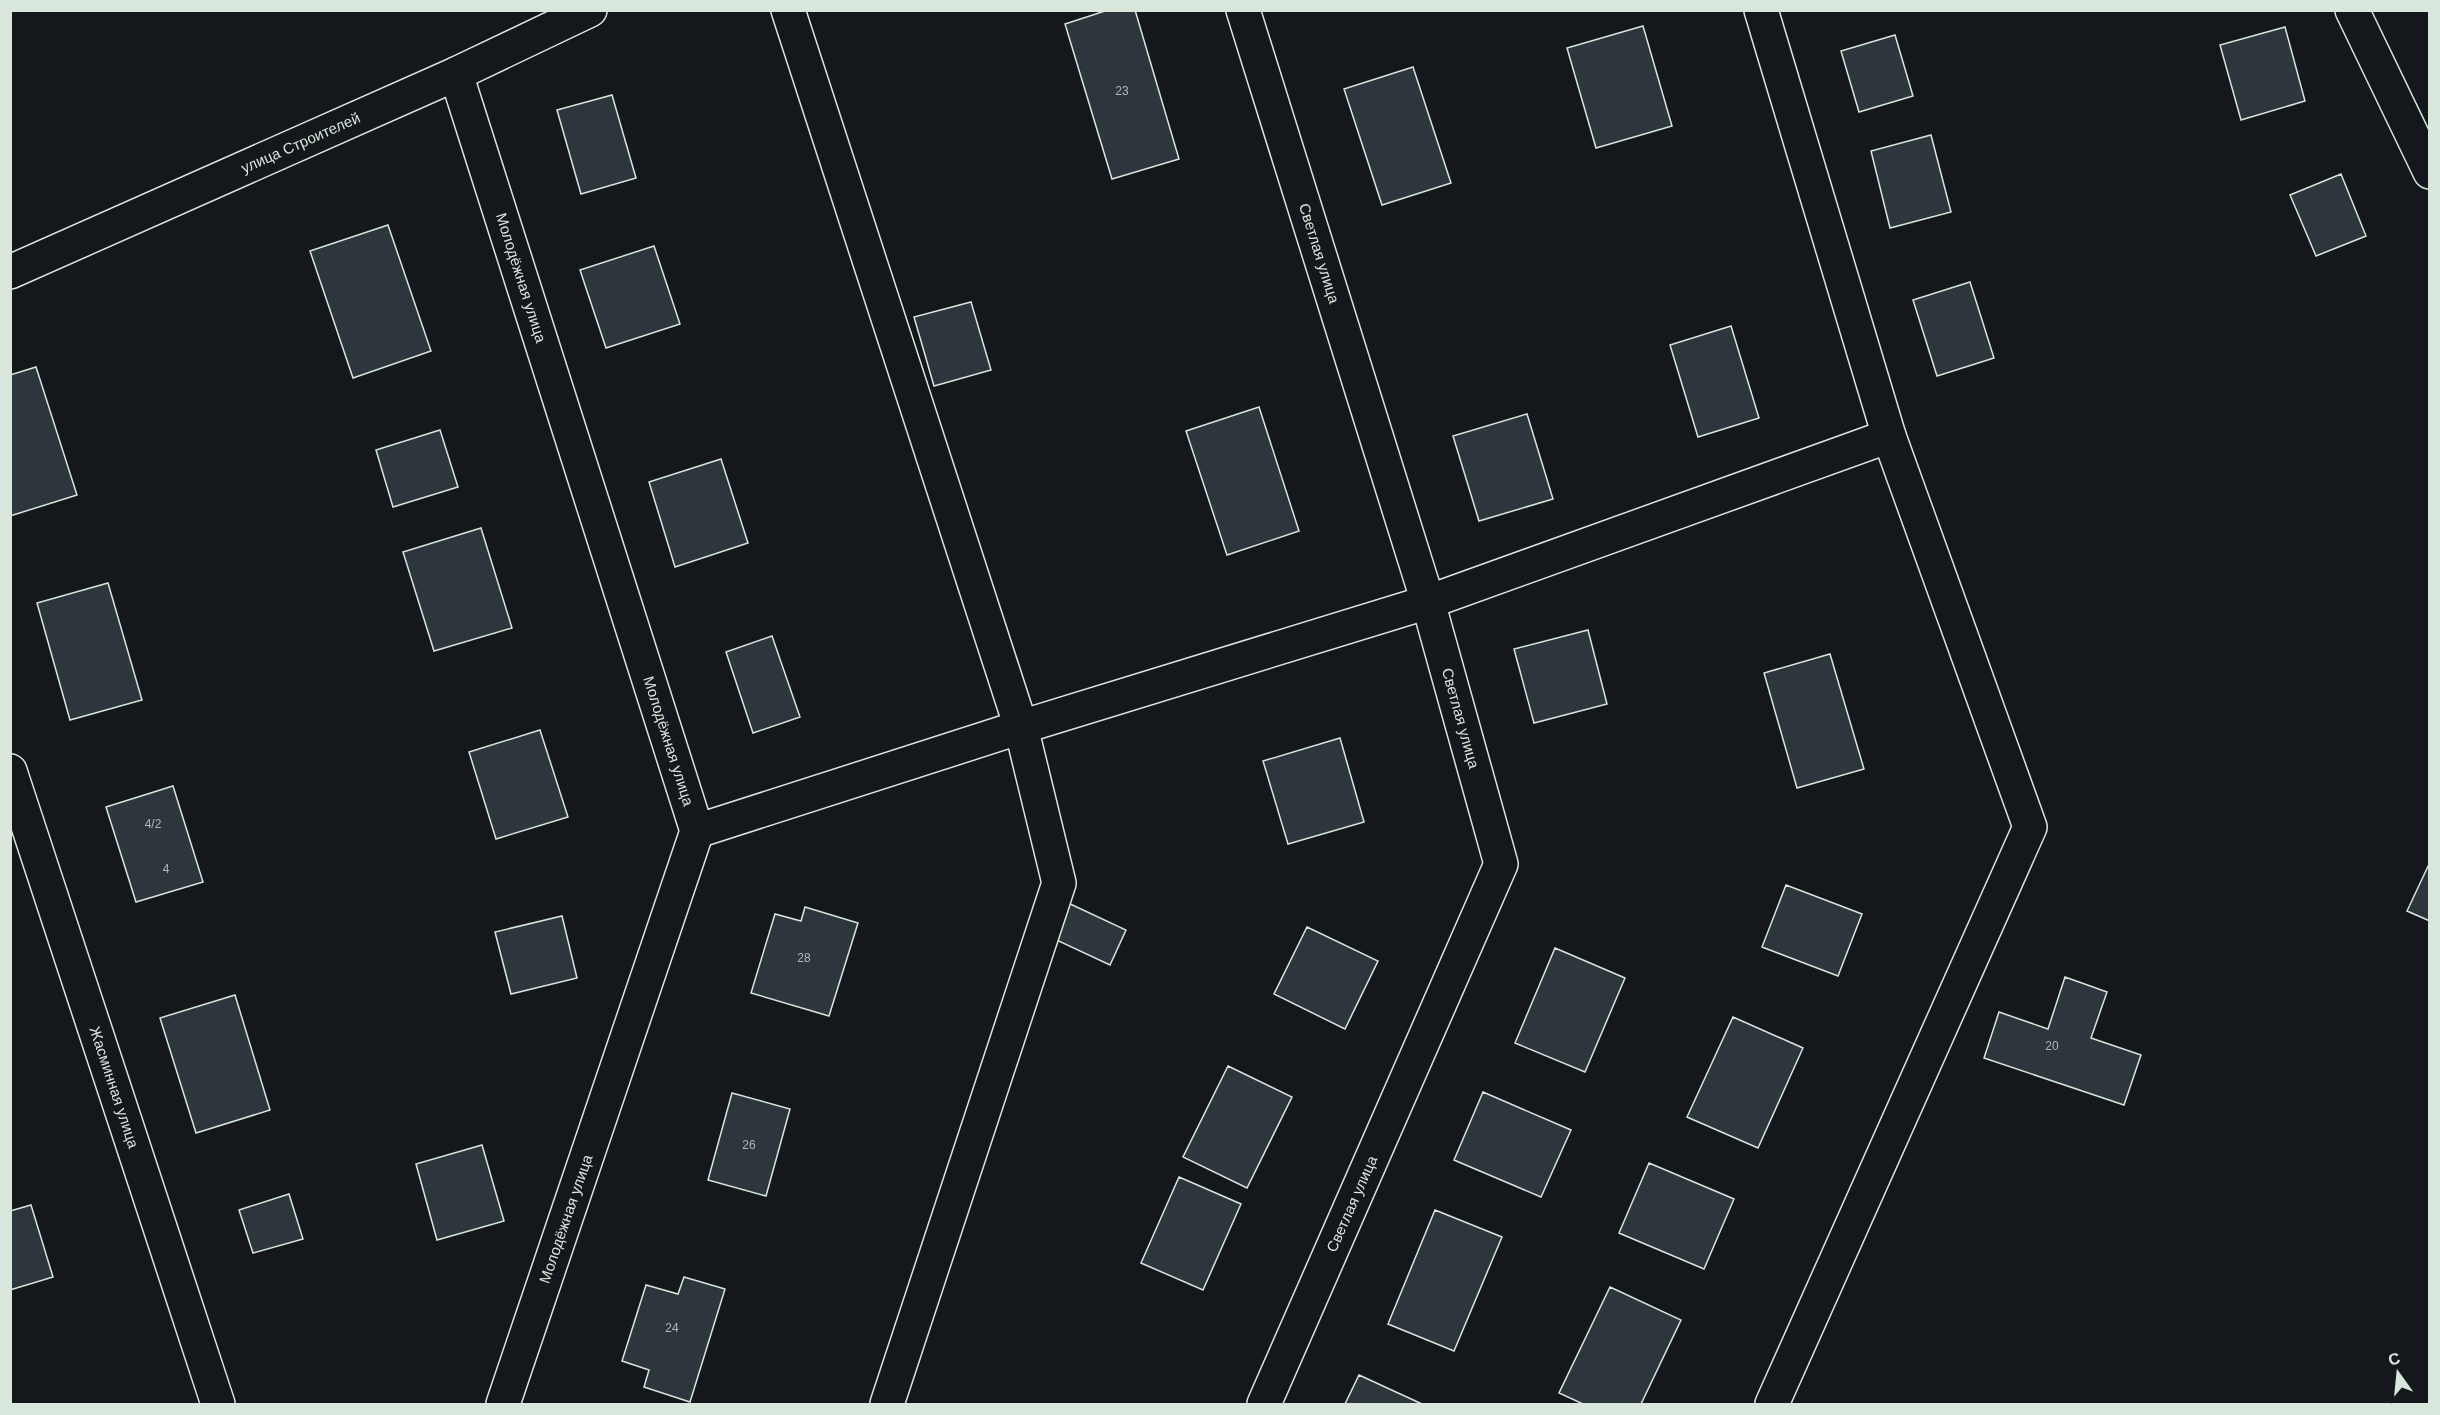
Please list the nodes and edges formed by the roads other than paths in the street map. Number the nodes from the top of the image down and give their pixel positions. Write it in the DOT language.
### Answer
graph roads {
  1 [pos="590,10"];
  2 [pos="788,10"];
  3 [pos="1243,10"];
  4 [pos="1761,10"];
  5 [pos="2352,10"];
  6 [pos="456,74"];
  7 [pos="2430,172"];
  8 [pos="10,272"];
  9 [pos="1890,436"];
  10 [pos="1428,602"];
  11 [pos="1021,727"];
  12 [pos="10,771"];
  13 [pos="698,831"];
  14 [pos="218,1404"];
  15 [pos="502,1404"];
  16 [pos="886,1404"];
  17 [pos="1264,1404"];
  18 [pos="1772,1404"];
  1 -- 6 [label="street, улица Строителей"];
  2 -- 11 [label="street"];
  3 -- 10 [label="street, Светлая улица"];
  4 -- 9 [label="street"];
  5 -- 7 [label="street"];
  6 -- 8 [label="street, улица Строителей"];
  6 -- 13 [label="street, Молодёжная улица"];
  9 -- 10 [label="street"];
  9 -- 18 [label="street"];
  10 -- 11 [label="street"];
  10 -- 17 [label="street, Светлая улица"];
  11 -- 13 [label="street"];
  11 -- 16 [label="street"];
  12 -- 14 [label="street, Жасминная улица"];
  13 -- 15 [label="street, Молодёжная улица"];
}
